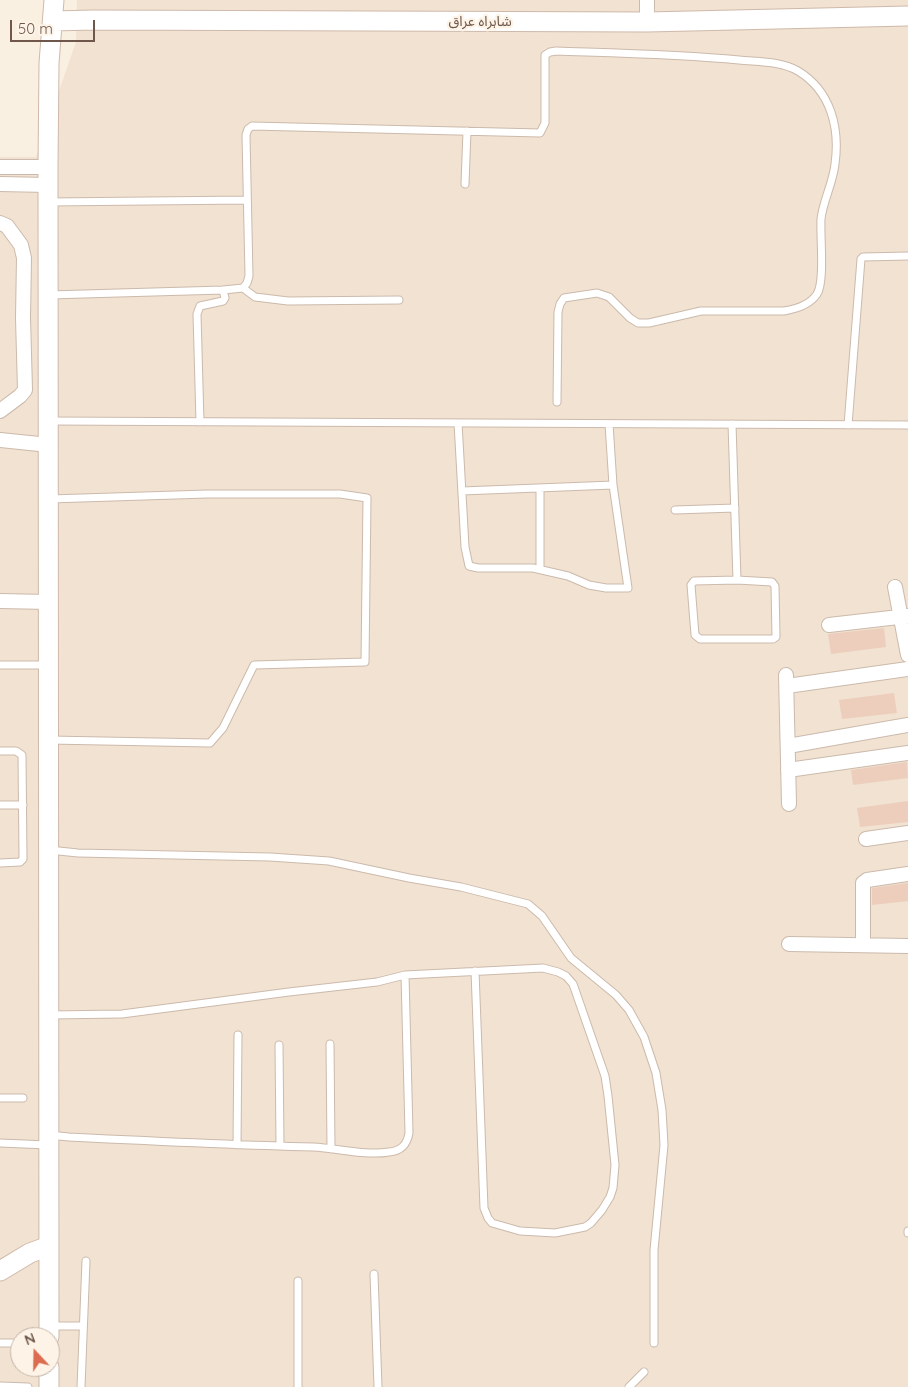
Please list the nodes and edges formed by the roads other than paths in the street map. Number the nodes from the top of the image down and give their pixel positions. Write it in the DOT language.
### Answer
graph roads {
  1 [pos="54,0"];
  2 [pos="647,0"];
  3 [pos="908,16"];
  4 [pos="53,21"];
  5 [pos="647,22"];
  6 [pos="467,131"];
  7 [pos="0,167"];
  8 [pos="0,184"];
  9 [pos="466,184"];
  10 [pos="48,185"];
  11 [pos="247,200"];
  12 [pos="0,223"];
  13 [pos="908,256"];
  14 [pos="243,288"];
  15 [pos="223,290"];
  16 [pos="48,295"];
  17 [pos="398,300"];
  18 [pos="557,402"];
  19 [pos="0,411"];
  20 [pos="49,422"];
  21 [pos="200,422"];
  22 [pos="458,423"];
  23 [pos="609,424"];
  24 [pos="732,424"];
  25 [pos="848,425"];
  26 [pos="908,425"];
  27 [pos="0,440"];
  28 [pos="49,445"];
  29 [pos="612,485"];
  30 [pos="540,488"];
  31 [pos="462,491"];
  32 [pos="49,499"];
  33 [pos="735,508"];
  34 [pos="675,510"];
  35 [pos="540,569"];
  36 [pos="737,580"];
  37 [pos="895,587"];
  38 [pos="0,601"];
  39 [pos="49,602"];
  40 [pos="904,617"];
  41 [pos="829,625"];
  42 [pos="908,655"];
  43 [pos="0,665"];
  44 [pos="49,665"];
  45 [pos="908,669"];
  46 [pos="908,725"];
  47 [pos="49,740"];
  48 [pos="788,746"];
  49 [pos="0,752"];
  50 [pos="908,753"];
  51 [pos="788,770"];
  52 [pos="789,804"];
  53 [pos="0,805"];
  54 [pos="23,805"];
  55 [pos="908,833"];
  56 [pos="866,839"];
  57 [pos="49,850"];
  58 [pos="0,863"];
  59 [pos="908,874"];
  60 [pos="789,944"];
  61 [pos="863,944"];
  62 [pos="908,946"];
  63 [pos="475,971"];
  64 [pos="405,975"];
  65 [pos="49,1015"];
  66 [pos="238,1035"];
  67 [pos="330,1044"];
  68 [pos="279,1045"];
  69 [pos="0,1098"];
  70 [pos="23,1098"];
  71 [pos="49,1140"];
  72 [pos="0,1143"];
  73 [pos="237,1145"];
  74 [pos="280,1146"];
  75 [pos="331,1149"];
  76 [pos="49,1246"];
  77 [pos="86,1261"];
  78 [pos="0,1271"];
  79 [pos="374,1274"];
  80 [pos="298,1281"];
  81 [pos="83,1326"];
  82 [pos="49,1327"];
  83 [pos="60,1329"];
  84 [pos="654,1343"];
  85 [pos="644,1372"];
  86 [pos="0,1386"];
  87 [pos="28,1387"];
  88 [pos="81,1387"];
  89 [pos="298,1387"];
  90 [pos="378,1387"];
  91 [pos="628,1387"];
  1 -- 4 [label="main road"];
  2 -- 5 [label="street"];
  3 -- 5 [label="main road, شاہراہ عراق"];
  4 -- 5 [label="main road, شاہراہ عراق"];
  4 -- 10 [label="main road"];
  6 -- 9 [label="lane"];
  6 -- 11 [label="lane"];
  6 -- 18 [label="lane"];
  7 -- 10 [label="street"];
  8 -- 10 [label="street"];
  10 -- 11 [label="lane"];
  10 -- 16 [label="main road"];
  11 -- 14 [label="lane"];
  12 -- 19 [label="street"];
  13 -- 25 [label="lane"];
  14 -- 15 [label="lane"];
  14 -- 17 [label="lane"];
  15 -- 16 [label="lane"];
  15 -- 21 [label="lane"];
  16 -- 20 [label="main road"];
  20 -- 21 [label="lane"];
  20 -- 28 [label="main road"];
  21 -- 22 [label="lane"];
  22 -- 23 [label="lane"];
  22 -- 31 [label="lane"];
  23 -- 24 [label="lane"];
  23 -- 29 [label="lane"];
  24 -- 25 [label="lane"];
  24 -- 33 [label="lane"];
  25 -- 26 [label="lane"];
  27 -- 28 [label="street"];
  28 -- 32 [label="main road"];
  29 -- 30 [label="lane"];
  29 -- 35 [label="lane"];
  30 -- 31 [label="lane"];
  30 -- 35 [label="lane"];
  31 -- 35 [label="lane"];
  32 -- 39 [label="main road"];
  32 -- 47 [label="lane"];
  33 -- 34 [label="lane"];
  33 -- 36 [label="lane"];
  36 -- 36 [label="lane"];
  37 -- 40 [label="street"];
  38 -- 39 [label="street"];
  39 -- 44 [label="main road"];
  40 -- 41 [label="street"];
  40 -- 42 [label="street"];
  43 -- 44 [label="lane"];
  44 -- 47 [label="main road"];
  45 -- 48 [label="street"];
  46 -- 48 [label="street"];
  47 -- 57 [label="main road"];
  48 -- 51 [label="street"];
  49 -- 54 [label="lane"];
  50 -- 51 [label="street"];
  51 -- 52 [label="street"];
  53 -- 54 [label="lane"];
  54 -- 58 [label="lane"];
  55 -- 56 [label="street"];
  57 -- 65 [label="main road"];
  57 -- 84 [label="lane"];
  59 -- 61 [label="street"];
  60 -- 61 [label="street"];
  61 -- 62 [label="street"];
  63 -- 63 [label="lane"];
  63 -- 64 [label="lane"];
  64 -- 65 [label="lane"];
  64 -- 75 [label="lane"];
  65 -- 71 [label="main road"];
  66 -- 73 [label="lane"];
  67 -- 75 [label="lane"];
  68 -- 74 [label="lane"];
  69 -- 70 [label="lane"];
  71 -- 72 [label="lane"];
  71 -- 73 [label="lane"];
  71 -- 76 [label="main road"];
  73 -- 74 [label="lane"];
  74 -- 75 [label="lane"];
  76 -- 78 [label="main road"];
  76 -- 82 [label="main road"];
  77 -- 81 [label="lane"];
  79 -- 90 [label="lane"];
  80 -- 89 [label="lane"];
  81 -- 83 [label="lane"];
  81 -- 88 [label="lane"];
  85 -- 91 [label="lane"];
  86 -- 87 [label="lane"];
}
